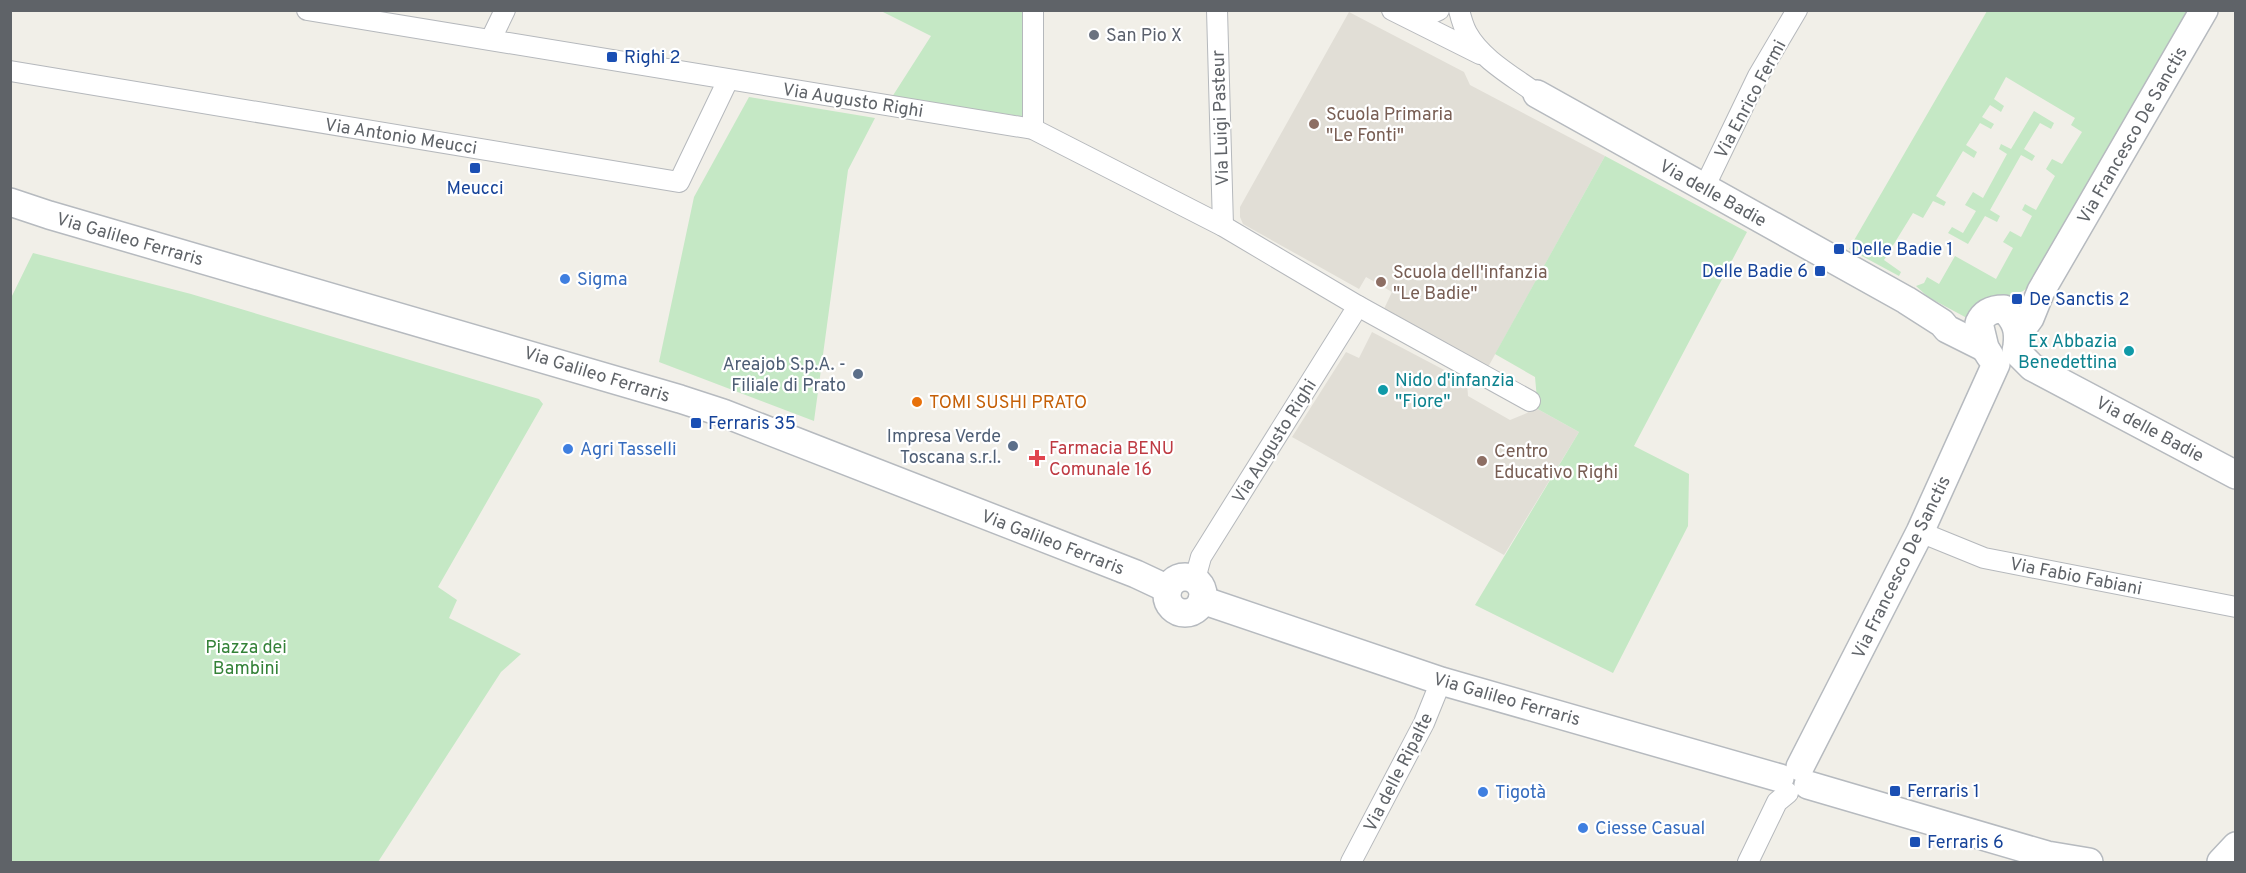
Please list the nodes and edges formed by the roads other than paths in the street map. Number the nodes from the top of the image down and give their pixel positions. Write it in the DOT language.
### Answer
graph roads {
  1 [pos="307,10"];
  2 [pos="505,10"];
  3 [pos="1033,10"];
  4 [pos="1217,10"];
  5 [pos="1439,10"];
  6 [pos="1459,10"];
  7 [pos="1797,10"];
  8 [pos="2204,10"];
  9 [pos="1395,12"];
  10 [pos="491,39"];
  11 [pos="1488,58"];
  12 [pos="10,71"];
  13 [pos="728,80"];
  14 [pos="1537,94"];
  15 [pos="1032,129"];
  16 [pos="1704,188"];
  17 [pos="10,202"];
  18 [pos="1223,226"];
  19 [pos="2041,291"];
  20 [pos="1358,306"];
  21 [pos="2006,350"];
  22 [pos="1530,401"];
  23 [pos="2235,475"];
  24 [pos="1920,532"];
  25 [pos="1198,590"];
  26 [pos="2235,606"];
  27 [pos="1441,681"];
  28 [pos="1794,781"];
  29 [pos="2235,846"];
  30 [pos="2235,858"];
  31 [pos="2057,859"];
  32 [pos="1351,862"];
  33 [pos="1748,862"];
  34 [pos="2089,862"];
  35 [pos="2221,862"];
  36 [pos="2234,862"];
  1 -- 10 [label="street, Via Augusto Righi"];
  2 -- 10 [label="street"];
  3 -- 15 [label="street"];
  4 -- 18 [label="street, Via Luigi Pasteur"];
  5 -- 9 [label="street, Via delle Badie"];
  6 -- 11 [label="street, Via delle Badie"];
  7 -- 16 [label="street, Via Enrico Fermi"];
  8 -- 19 [label="street, Via Francesco De Sanctis"];
  9 -- 11 [label="street, Via delle Badie"];
  10 -- 13 [label="street, Via Augusto Righi"];
  11 -- 14 [label="street, Via delle Badie"];
  12 -- 13 [label="street, Via Antonio Meucci"];
  13 -- 15 [label="street, Via Augusto Righi"];
  14 -- 16 [label="street, Via delle Badie"];
  15 -- 18 [label="street, Via Augusto Righi"];
  16 -- 21 [label="street, Via delle Badie"];
  17 -- 25 [label="street, Via Galileo Ferraris"];
  18 -- 20 [label="street, Via Augusto Righi"];
  19 -- 21 [label="street, Via Francesco De Sanctis"];
  19 -- 21 [label="street"];
  20 -- 22 [label="street, Via Augusto Righi"];
  20 -- 25 [label="street, Via Augusto Righi"];
  21 -- 23 [label="street, Via delle Badie"];
  21 -- 24 [label="street, Via Francesco De Sanctis"];
  24 -- 26 [label="street, Via Fabio Fabiani"];
  24 -- 28 [label="street, Via Francesco De Sanctis"];
  25 -- 27 [label="street, Via Galileo Ferraris"];
  27 -- 28 [label="street, Via Galileo Ferraris"];
  27 -- 32 [label="street, Via delle Ripalte"];
  28 -- 31 [label="street, Via Galileo Ferraris"];
  28 -- 33 [label="street"];
  29 -- 35 [label="street"];
  30 -- 36 [label="street"];
  31 -- 34 [label="street, Via Galileo Ferraris"];
}
